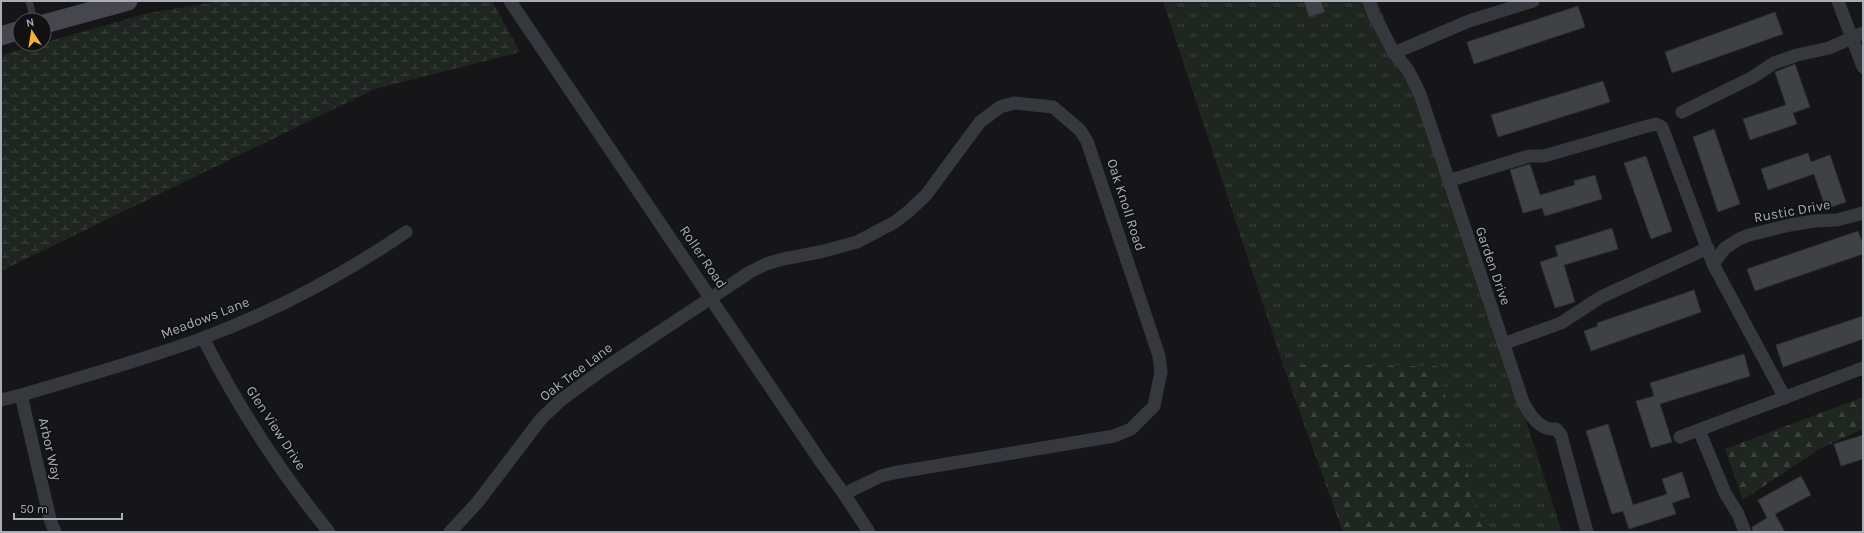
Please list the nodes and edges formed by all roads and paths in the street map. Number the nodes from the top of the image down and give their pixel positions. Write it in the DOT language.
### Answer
graph roads {
  1 [pos="29,1"];
  2 [pos="128,1"];
  3 [pos="510,1"];
  4 [pos="1369,1"];
  5 [pos="1533,1"];
  6 [pos="1838,1"];
  7 [pos="94,6"];
  8 [pos="32,12"];
  9 [pos="52,21"];
  10 [pos="12,33"];
  11 [pos="1,36"];
  12 [pos="1857,36"];
  13 [pos="1394,53"];
  14 [pos="1863,67"];
  15 [pos="1682,112"];
  16 [pos="1448,181"];
  17 [pos="1863,212"];
  18 [pos="406,232"];
  19 [pos="1708,248"];
  20 [pos="1713,264"];
  21 [pos="711,298"];
  22 [pos="204,338"];
  23 [pos="1503,344"];
  24 [pos="1863,368"];
  25 [pos="21,396"];
  26 [pos="1785,398"];
  27 [pos="1,400"];
  28 [pos="1700,430"];
  29 [pos="1680,437"];
  30 [pos="844,494"];
  31 [pos="55,532"];
  32 [pos="329,532"];
  33 [pos="450,532"];
  34 [pos="869,532"];
  35 [pos="1587,532"];
  36 [pos="1745,532"];
  1 -- 8 [label="lane"];
  2 -- 7 [label="street"];
  3 -- 21 [label="street, Roller Road"];
  4 -- 13 [label="street, Garden Drive"];
  5 -- 13 [label="street"];
  6 -- 12 [label="street"];
  7 -- 9 [label="street"];
  10 -- 11 [label="street"];
  12 -- 14 [label="street"];
  12 -- 15 [label="street"];
  13 -- 16 [label="street, Garden Drive"];
  16 -- 19 [label="street"];
  16 -- 23 [label="street, Garden Drive"];
  17 -- 20 [label="street, Rustic Drive"];
  18 -- 22 [label="street, Meadows Lane"];
  19 -- 20 [label="street"];
  19 -- 23 [label="street"];
  20 -- 26 [label="street"];
  21 -- 30 [label="street, Roller Road"];
  21 -- 30 [label="street, Oak Knoll Road"];
  21 -- 33 [label="street, Oak Tree Lane"];
  22 -- 25 [label="street, Meadows Lane"];
  22 -- 32 [label="street, Glen View Drive"];
  23 -- 35 [label="street, Garden Drive"];
  24 -- 26 [label="street"];
  25 -- 27 [label="street, Meadows Lane"];
  25 -- 31 [label="street, Arbor Way"];
  26 -- 28 [label="street"];
  28 -- 29 [label="street"];
  28 -- 36 [label="street"];
  30 -- 34 [label="street, Roller Road"];
}
